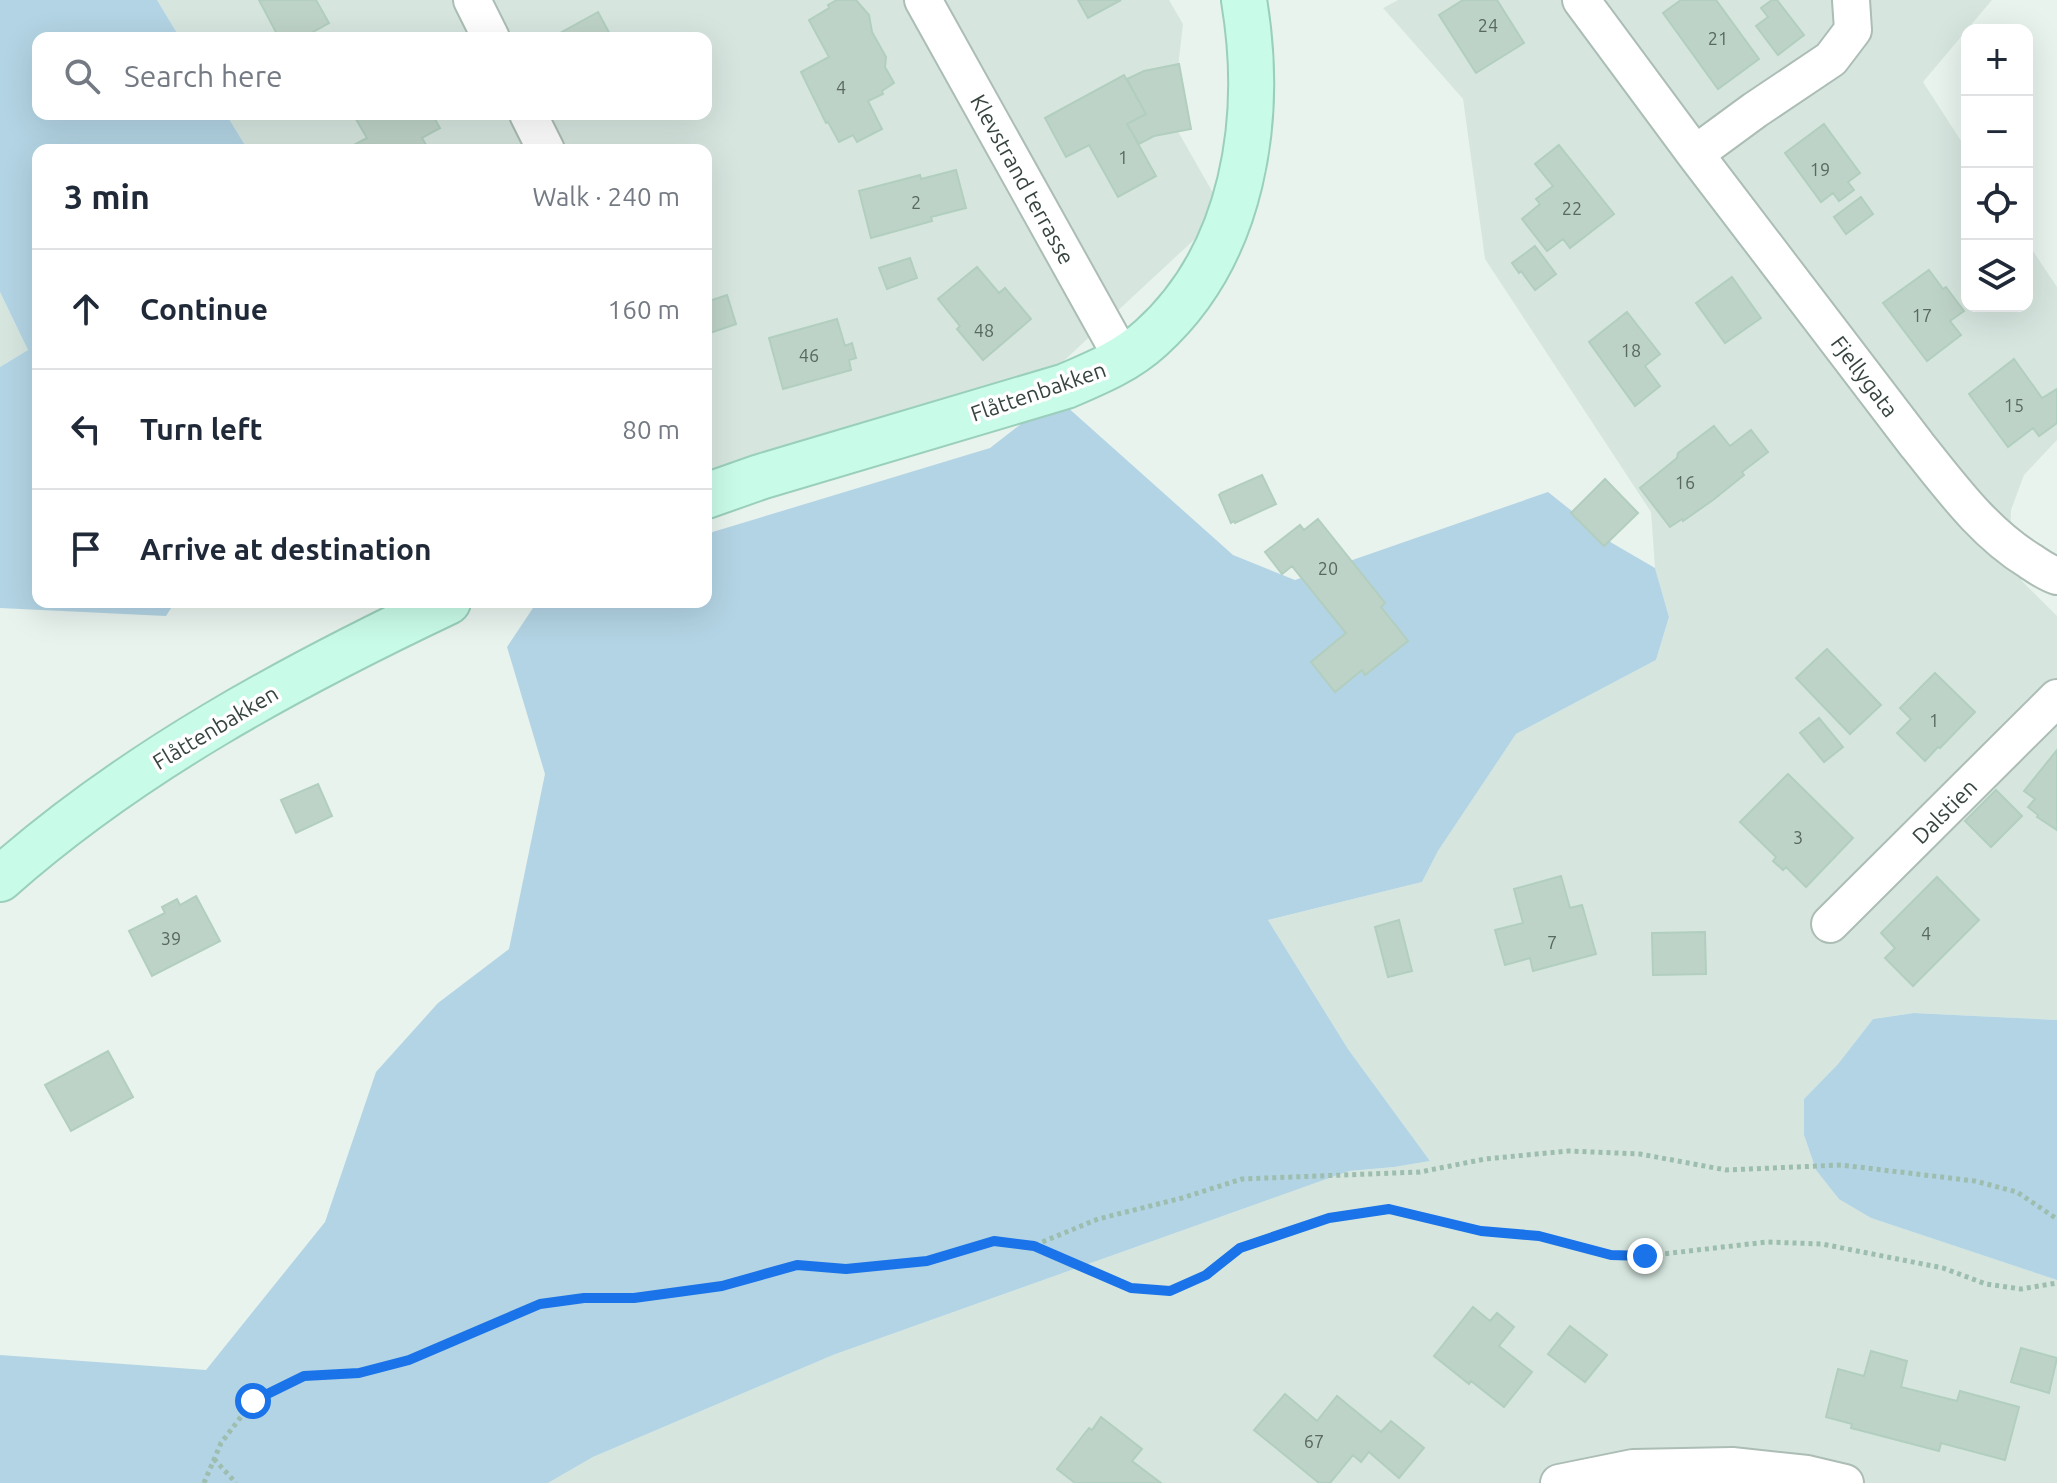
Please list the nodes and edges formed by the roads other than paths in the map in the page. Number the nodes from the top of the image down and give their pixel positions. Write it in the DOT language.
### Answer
graph roads {
  1 [pos="472,0"];
  2 [pos="923,0"];
  3 [pos="1244,0"];
  4 [pos="1581,0"];
  5 [pos="1851,0"];
  6 [pos="488,32"];
  7 [pos="531,120"];
  8 [pos="543,144"];
  9 [pos="1695,154"];
  10 [pos="1123,359"];
  11 [pos="712,490"];
  12 [pos="2057,576"];
  13 [pos="436,608"];
  14 [pos="2057,698"];
  15 [pos="0,879"];
  16 [pos="1830,924"];
  17 [pos="1559,1483"];
  18 [pos="1845,1483"];
  1 -- 6 [label="street"];
  2 -- 10 [label="street, Klevstrand terrasse"];
  3 -- 10 [label="main road, Flåttenbakken"];
  4 -- 9 [label="street, Fjellygata"];
  5 -- 9 [label="street"];
  7 -- 8 [label="street"];
  9 -- 12 [label="street, Fjellygata"];
  10 -- 11 [label="main road, Flåttenbakken"];
  13 -- 15 [label="main road, Flåttenbakken"];
  14 -- 16 [label="street, Dalstien"];
  17 -- 18 [label="street"];
}
